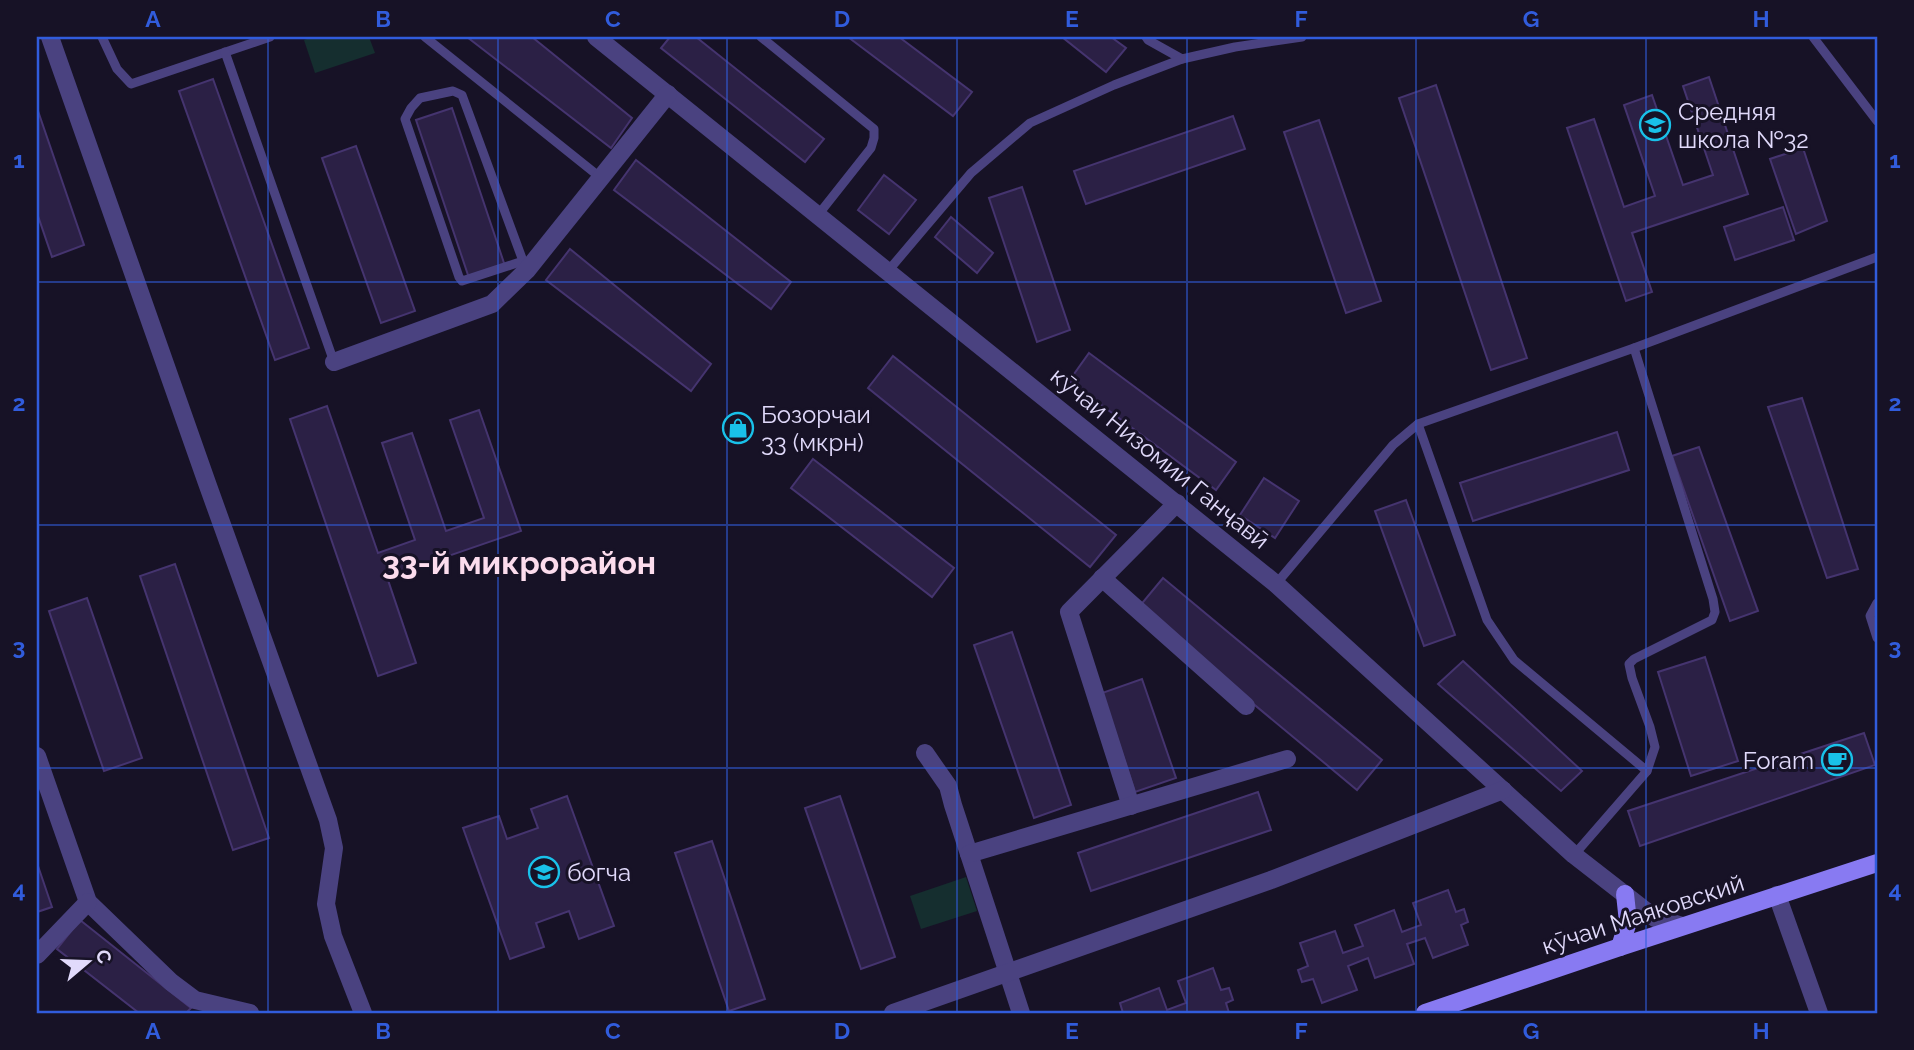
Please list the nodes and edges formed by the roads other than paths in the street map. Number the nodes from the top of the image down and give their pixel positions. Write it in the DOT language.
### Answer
graph roads {
  1 [pos="50,37"];
  2 [pos="102,37"];
  3 [pos="270,37"];
  4 [pos="425,37"];
  5 [pos="598,37"];
  6 [pos="761,37"];
  7 [pos="1146,37"];
  8 [pos="1302,37"];
  9 [pos="1813,37"];
  10 [pos="225,52"];
  11 [pos="1182,59"];
  12 [pos="668,94"];
  13 [pos="1877,121"];
  14 [pos="601,178"];
  15 [pos="818,215"];
  16 [pos="1877,257"];
  17 [pos="525,265"];
  18 [pos="888,271"];
  19 [pos="1634,348"];
  20 [pos="334,362"];
  21 [pos="1418,424"];
  22 [pos="1177,503"];
  23 [pos="1102,578"];
  24 [pos="1276,584"];
  25 [pos="1877,603"];
  26 [pos="1877,638"];
  27 [pos="1246,706"];
  28 [pos="925,752"];
  29 [pos="37,755"];
  30 [pos="1287,759"];
  31 [pos="1647,771"];
  32 [pos="1503,790"];
  33 [pos="1131,806"];
  34 [pos="969,854"];
  35 [pos="1574,855"];
  36 [pos="1877,863"];
  37 [pos="1625,894"];
  38 [pos="1777,895"];
  39 [pos="88,902"];
  40 [pos="1682,926"];
  41 [pos="1620,947"];
  42 [pos="37,955"];
  43 [pos="1008,973"];
  44 [pos="250,1013"];
  45 [pos="363,1013"];
  46 [pos="893,1013"];
  47 [pos="1021,1013"];
  48 [pos="1425,1013"];
  49 [pos="1819,1013"];
  1 -- 45 [label="street"];
  2 -- 10 [label="lane"];
  3 -- 10 [label="lane"];
  4 -- 14 [label="lane"];
  5 -- 12 [label="street, кӯчаи Низомии Ганҷавӣ"];
  6 -- 15 [label="lane"];
  7 -- 11 [label="lane"];
  8 -- 11 [label="lane"];
  9 -- 13 [label="lane"];
  10 -- 20 [label="lane"];
  11 -- 18 [label="lane"];
  12 -- 14 [label="street"];
  12 -- 15 [label="street, кӯчаи Низомии Ганҷавӣ"];
  14 -- 17 [label="street"];
  15 -- 18 [label="street, кӯчаи Низомии Ганҷавӣ"];
  16 -- 19 [label="lane"];
  17 -- 17 [label="lane"];
  17 -- 20 [label="street"];
  18 -- 22 [label="street, кӯчаи Низомии Ганҷавӣ"];
  19 -- 21 [label="lane"];
  19 -- 31 [label="lane"];
  21 -- 24 [label="lane"];
  21 -- 31 [label="lane"];
  22 -- 23 [label="street"];
  22 -- 24 [label="street, кӯчаи Низомии Ганҷавӣ"];
  23 -- 27 [label="street"];
  23 -- 33 [label="street"];
  24 -- 32 [label="street, кӯчаи Низомии Ганҷавӣ"];
  25 -- 26 [label="lane"];
  28 -- 34 [label="street"];
  29 -- 39 [label="street"];
  30 -- 33 [label="street"];
  31 -- 35 [label="lane"];
  32 -- 35 [label="street, кӯчаи Низомии Ганҷавӣ"];
  32 -- 43 [label="street"];
  33 -- 34 [label="street"];
  34 -- 43 [label="street"];
  35 -- 37 [label="street, кӯчаи Низомии Ганҷавӣ"];
  36 -- 38 [label="street, кӯчаи Маяковский"];
  37 -- 40 [label="street, кӯчаи Низомии Ганҷавӣ"];
  37 -- 41 [label="street"];
  38 -- 40 [label="street, кӯчаи Маяковский"];
  38 -- 49 [label="street"];
  39 -- 42 [label="street"];
  39 -- 44 [label="street"];
  40 -- 41 [label="street, кӯчаи Маяковский"];
  41 -- 48 [label="street, кӯчаи Маяковский"];
  43 -- 46 [label="street"];
  43 -- 47 [label="street"];
}
